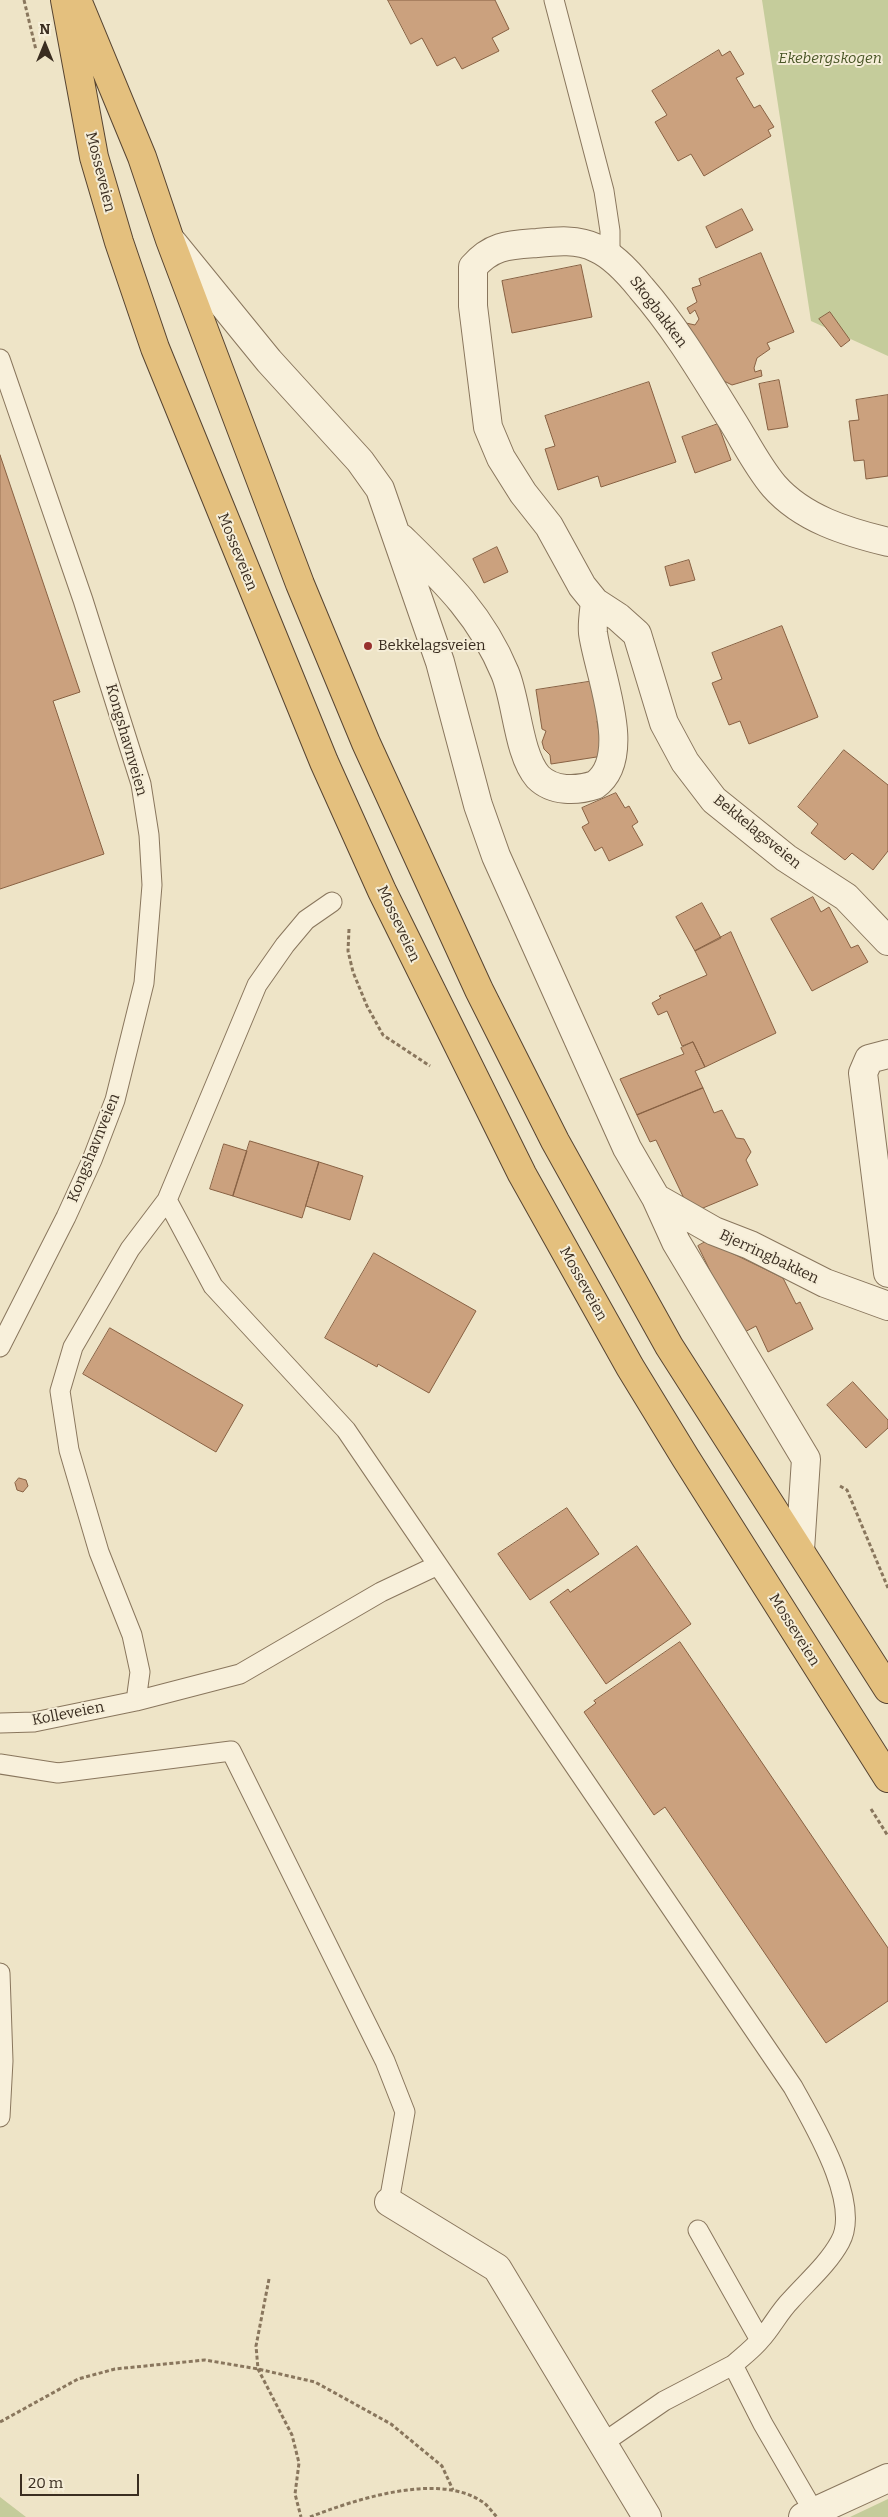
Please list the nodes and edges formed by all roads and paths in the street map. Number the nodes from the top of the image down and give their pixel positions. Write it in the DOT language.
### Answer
graph roads {
  1 [pos="65,0"];
  2 [pos="77,0"];
  3 [pos="554,0"];
  4 [pos="170,240"];
  5 [pos="610,258"];
  6 [pos="0,359"];
  7 [pos="397,534"];
  8 [pos="888,542"];
  9 [pos="595,602"];
  10 [pos="332,902"];
  11 [pos="349,929"];
  12 [pos="888,941"];
  13 [pos="888,1054"];
  14 [pos="432,1068"];
  15 [pos="656,1198"];
  16 [pos="167,1200"];
  17 [pos="888,1273"];
  18 [pos="888,1306"];
  19 [pos="0,1348"];
  20 [pos="806,1459"];
  21 [pos="800,1550"];
  22 [pos="438,1565"];
  23 [pos="888,1588"];
  24 [pos="888,1689"];
  25 [pos="136,1701"];
  26 [pos="0,1723"];
  27 [pos="0,1764"];
  28 [pos="888,1778"];
  29 [pos="0,1973"];
  30 [pos="0,2116"];
  31 [pos="388,2202"];
  32 [pos="698,2230"];
  33 [pos="269,2279"];
  34 [pos="760,2340"];
  35 [pos="733,2365"];
  36 [pos="258,2369"];
  37 [pos="0,2422"];
  38 [pos="602,2443"];
  39 [pos="888,2478"];
  40 [pos="454,2490"];
  41 [pos="808,2514"];
  42 [pos="301,2517"];
  43 [pos="310,2517"];
  44 [pos="497,2517"];
  45 [pos="647,2517"];
  1 -- 28 [label="highway, Mosseveien"];
  2 -- 4 [label="highway"];
  3 -- 5 [label="lane"];
  4 -- 7 [label="street"];
  4 -- 21 [label="highway"];
  5 -- 8 [label="street, Skogbakken"];
  5 -- 9 [label="street, Bekkelagsveien"];
  6 -- 19 [label="lane, Kongshavnveien"];
  7 -- 9 [label="street"];
  7 -- 15 [label="street"];
  9 -- 12 [label="street, Bekkelagsveien"];
  10 -- 16 [label="lane"];
  11 -- 14 [label="path"];
  13 -- 17 [label="street"];
  15 -- 18 [label="street, Bjerringbakken"];
  15 -- 20 [label="street"];
  16 -- 22 [label="lane"];
  16 -- 25 [label="lane"];
  20 -- 21 [label="street"];
  20 -- 23 [label="path"];
  21 -- 24 [label="highway"];
  22 -- 25 [label="lane, Kolleveien"];
  22 -- 34 [label="lane"];
  25 -- 26 [label="lane, Kolleveien"];
  27 -- 31 [label="lane"];
  29 -- 30 [label="lane"];
  31 -- 38 [label="street"];
  32 -- 34 [label="lane"];
  33 -- 36 [label="path"];
  34 -- 35 [label="lane"];
  35 -- 38 [label="lane"];
  35 -- 41 [label="lane"];
  36 -- 37 [label="path"];
  36 -- 40 [label="path"];
  36 -- 42 [label="path"];
  38 -- 45 [label="street"];
  39 -- 41 [label="street"];
  40 -- 43 [label="path"];
  40 -- 44 [label="path"];
}
